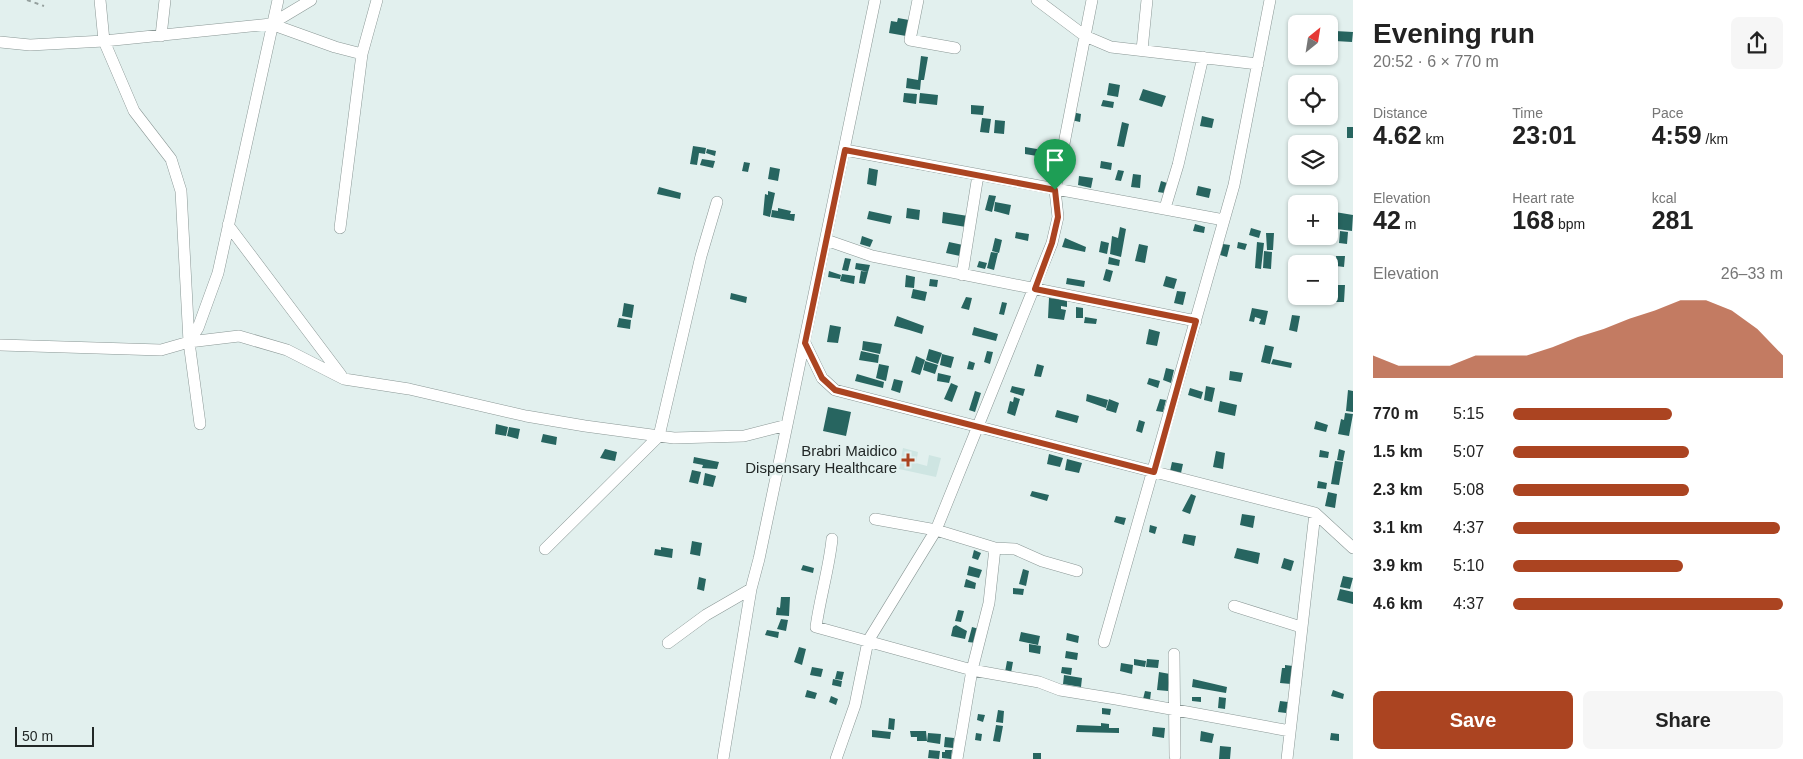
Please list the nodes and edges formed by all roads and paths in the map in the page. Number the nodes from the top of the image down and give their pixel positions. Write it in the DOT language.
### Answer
graph roads {
  1 [pos="27,0"];
  2 [pos="100,0"];
  3 [pos="165,0"];
  4 [pos="278,0"];
  5 [pos="311,0"];
  6 [pos="376,0"];
  7 [pos="875,0"];
  8 [pos="918,0"];
  9 [pos="1037,0"];
  10 [pos="1092,0"];
  11 [pos="1147,0"];
  12 [pos="1270,0"];
  13 [pos="44,6"];
  14 [pos="271,24"];
  15 [pos="161,36"];
  16 [pos="1085,36"];
  17 [pos="104,41"];
  18 [pos="0,42"];
  19 [pos="955,48"];
  20 [pos="1142,50"];
  21 [pos="362,54"];
  22 [pos="1203,57"];
  23 [pos="1258,64"];
  24 [pos="845,150"];
  25 [pos="978,175"];
  26 [pos="1055,190"];
  27 [pos="717,202"];
  28 [pos="1165,208"];
  29 [pos="1224,220"];
  30 [pos="228,225"];
  31 [pos="340,228"];
  32 [pos="826,240"];
  33 [pos="962,275"];
  34 [pos="1035,289"];
  35 [pos="1196,321"];
  36 [pos="189,342"];
  37 [pos="805,343"];
  38 [pos="0,346"];
  39 [pos="344,379"];
  40 [pos="200,424"];
  41 [pos="788,425"];
  42 [pos="978,427"];
  43 [pos="659,436"];
  44 [pos="1154,472"];
  45 [pos="1315,514"];
  46 [pos="875,519"];
  47 [pos="936,530"];
  48 [pos="832,539"];
  49 [pos="994,548"];
  50 [pos="1353,548"];
  51 [pos="545,549"];
  52 [pos="1077,570"];
  53 [pos="751,589"];
  54 [pos="1234,606"];
  55 [pos="1301,627"];
  56 [pos="868,641"];
  57 [pos="1104,642"];
  58 [pos="668,644"];
  59 [pos="1174,654"];
  60 [pos="972,670"];
  61 [pos="1174,710"];
  62 [pos="1290,731"];
  63 [pos="1175,756"];
  64 [pos="723,759"];
  65 [pos="836,759"];
  66 [pos="957,759"];
  67 [pos="1287,759"];
  1 -- 13 [label="path"];
  2 -- 17 [label="street"];
  3 -- 15 [label="street"];
  4 -- 14 [label="street"];
  5 -- 14 [label="street"];
  6 -- 21 [label="street"];
  7 -- 24 [label="street"];
  8 -- 19 [label="street"];
  9 -- 16 [label="street"];
  10 -- 16 [label="street"];
  11 -- 20 [label="street"];
  12 -- 23 [label="street"];
  14 -- 15 [label="street"];
  14 -- 21 [label="street"];
  14 -- 30 [label="street"];
  15 -- 17 [label="street"];
  16 -- 20 [label="street"];
  16 -- 26 [label="street"];
  17 -- 18 [label="street"];
  17 -- 36 [label="street"];
  20 -- 22 [label="street"];
  21 -- 31 [label="street"];
  22 -- 23 [label="street"];
  22 -- 28 [label="street"];
  23 -- 29 [label="street"];
  24 -- 25 [label="street"];
  24 -- 32 [label="street"];
  25 -- 26 [label="street"];
  25 -- 33 [label="street"];
  26 -- 28 [label="street"];
  26 -- 34 [label="street"];
  27 -- 43 [label="street"];
  28 -- 29 [label="street"];
  29 -- 35 [label="street"];
  30 -- 36 [label="street"];
  30 -- 39 [label="street"];
  32 -- 33 [label="street"];
  32 -- 37 [label="street"];
  33 -- 34 [label="street"];
  34 -- 35 [label="street"];
  34 -- 42 [label="street"];
  35 -- 44 [label="street"];
  36 -- 38 [label="street"];
  36 -- 39 [label="street"];
  36 -- 40 [label="street"];
  37 -- 41 [label="street"];
  37 -- 42 [label="street"];
  39 -- 43 [label="street"];
  41 -- 43 [label="street"];
  41 -- 53 [label="street"];
  42 -- 44 [label="street"];
  42 -- 47 [label="street"];
  43 -- 51 [label="street"];
  44 -- 45 [label="street"];
  44 -- 57 [label="street"];
  45 -- 50 [label="street"];
  45 -- 55 [label="street"];
  46 -- 47 [label="street"];
  47 -- 49 [label="street"];
  47 -- 56 [label="street"];
  48 -- 56 [label="street"];
  49 -- 52 [label="street"];
  49 -- 60 [label="street"];
  53 -- 58 [label="street"];
  53 -- 64 [label="street"];
  54 -- 55 [label="street"];
  55 -- 62 [label="street"];
  56 -- 60 [label="street"];
  56 -- 65 [label="street"];
  59 -- 61 [label="street"];
  60 -- 61 [label="street"];
  60 -- 66 [label="street"];
  61 -- 62 [label="street"];
  61 -- 63 [label="street"];
  62 -- 67 [label="street"];
}
